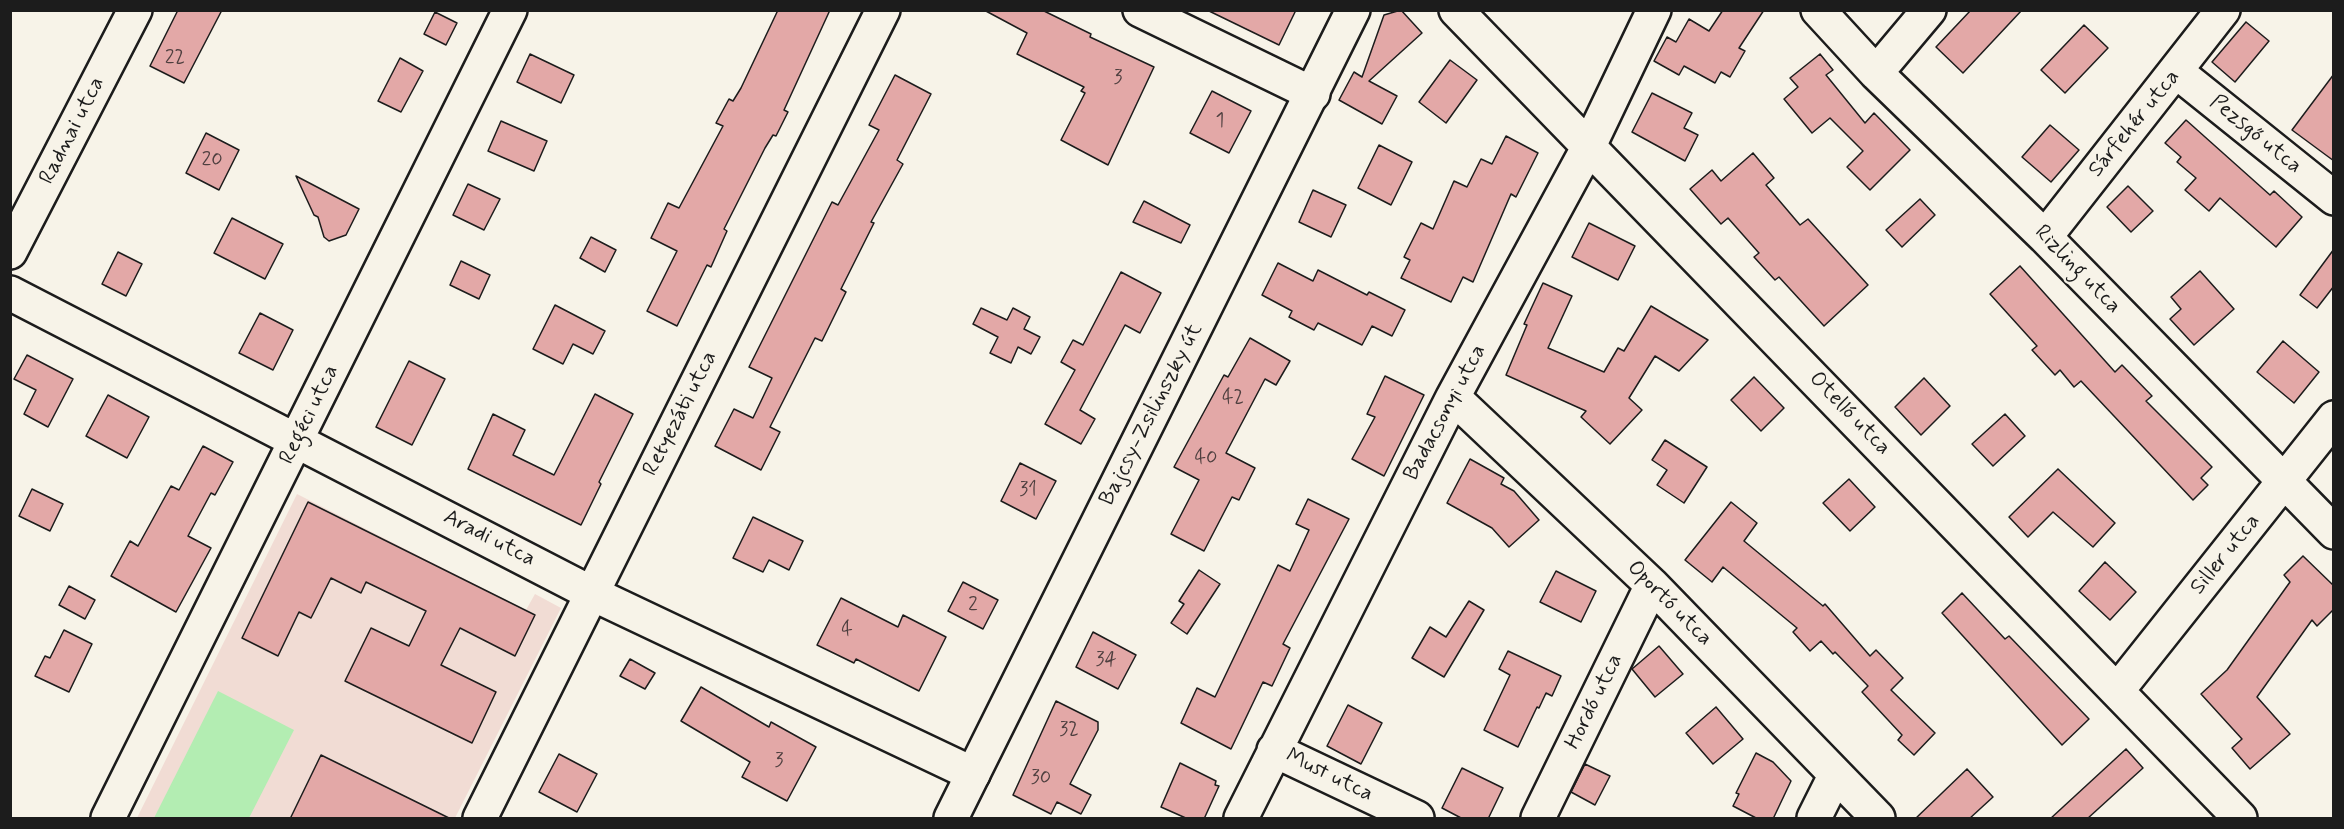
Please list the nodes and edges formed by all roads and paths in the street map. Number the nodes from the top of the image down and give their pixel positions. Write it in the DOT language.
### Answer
graph roads {
  1 [pos="135,10"];
  2 [pos="510,10"];
  3 [pos="883,10"];
  4 [pos="1140,10"];
  5 [pos="1353,10"];
  6 [pos="1456,10"];
  7 [pos="1654,10"];
  8 [pos="1818,10"];
  9 [pos="1929,10"];
  10 [pos="2223,10"];
  11 [pos="2177,72"];
  12 [pos="1876,73"];
  13 [pos="1313,93"];
  14 [pos="1589,146"];
  15 [pos="2334,198"];
  16 [pos="2045,237"];
  17 [pos="10,252"];
  18 [pos="10,293"];
  19 [pos="1453,397"];
  20 [pos="2334,418"];
  21 [pos="297,440"];
  22 [pos="2284,483"];
  23 [pos="2334,532"];
  24 [pos="1652,585"];
  25 [pos="591,592"];
  26 [pos="2117,691"];
  27 [pos="1274,750"];
  28 [pos="973,774"];
  29 [pos="1835,776"];
  30 [pos="108,819"];
  31 [pos="480,819"];
  32 [pos="951,819"];
  33 [pos="1241,819"];
  34 [pos="1417,819"];
  35 [pos="1538,819"];
  36 [pos="1814,819"];
  37 [pos="1878,819"];
  38 [pos="2240,819"];
  1 -- 17 [label="street, Radnai utca"];
  2 -- 21 [label="street, Regéci utca"];
  3 -- 25 [label="street, Retyezáti utca"];
  4 -- 13 [label="street"];
  5 -- 13 [label="street, Bajcsy-Zsilinszky út"];
  6 -- 14 [label="street, Otelló utca"];
  7 -- 14 [label="street, Badacsonyi utca"];
  8 -- 12 [label="street, Rizling utca"];
  9 -- 12 [label="street"];
  10 -- 11 [label="street, Sárfehér utca"];
  11 -- 15 [label="street, Pezsgő utca"];
  11 -- 16 [label="street, Sárfehér utca"];
  12 -- 16 [label="street, Rizling utca"];
  13 -- 28 [label="street, Bajcsy-Zsilinszky út"];
  14 -- 19 [label="street, Badacsonyi utca"];
  14 -- 26 [label="street, Otelló utca"];
  16 -- 22 [label="street, Rizling utca"];
  18 -- 21 [label="street, Aradi utca"];
  19 -- 24 [label="street, Oportó utca"];
  19 -- 27 [label="street, Badacsonyi utca"];
  20 -- 22 [label="street, Siller utca"];
  21 -- 25 [label="street, Aradi utca"];
  21 -- 30 [label="street, Regéci utca"];
  22 -- 23 [label="street, Rizling utca"];
  22 -- 26 [label="street, Siller utca"];
  24 -- 29 [label="street, Oportó utca"];
  24 -- 35 [label="street, Hordó utca"];
  25 -- 28 [label="street, Aradi utca"];
  25 -- 31 [label="street, Retyezáti utca"];
  26 -- 38 [label="street, Otelló utca"];
  27 -- 33 [label="street, Badacsonyi utca"];
  27 -- 34 [label="street, Must utca"];
  28 -- 32 [label="street, Bajcsy-Zsilinszky út"];
  29 -- 36 [label="street"];
  29 -- 37 [label="street, Oportó utca"];
}
